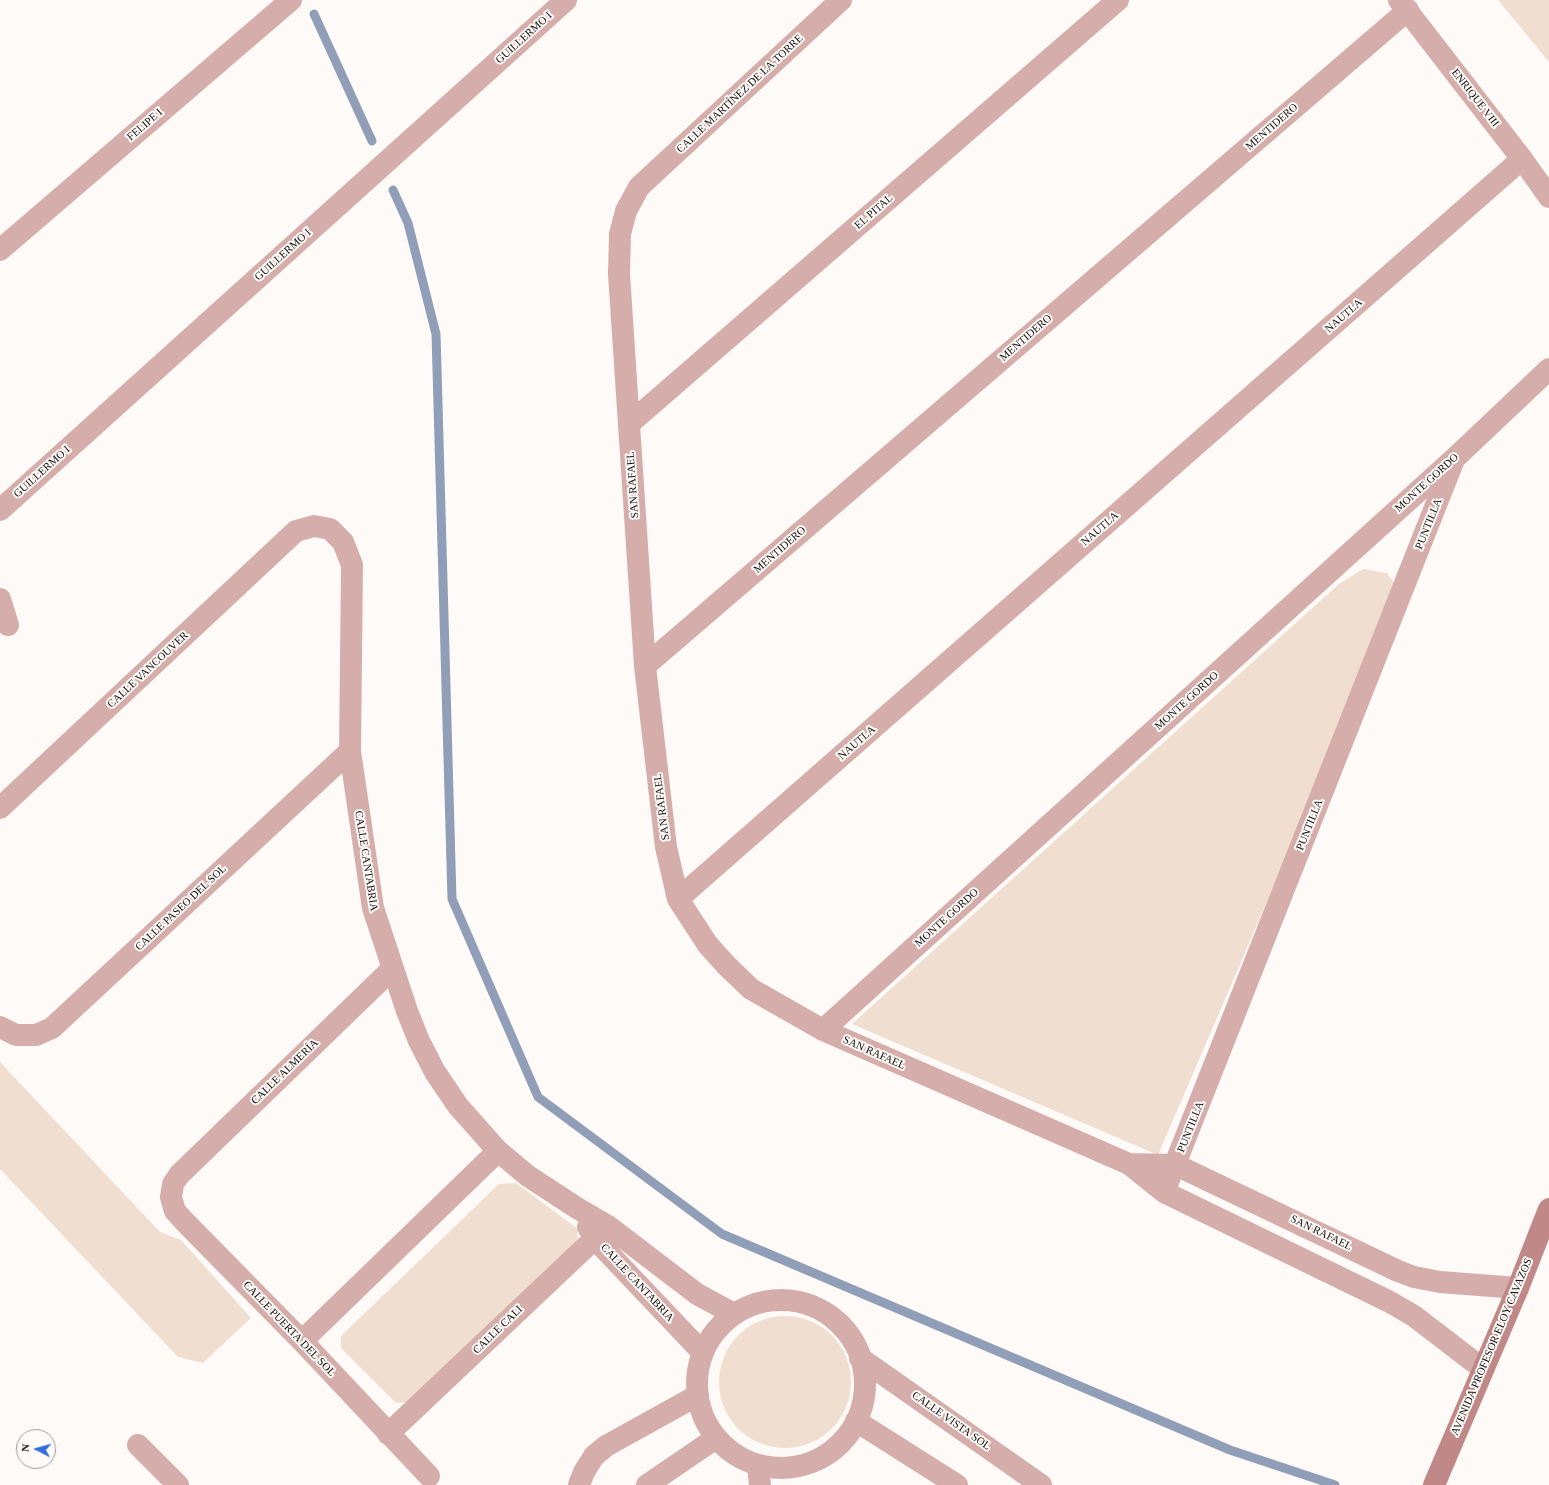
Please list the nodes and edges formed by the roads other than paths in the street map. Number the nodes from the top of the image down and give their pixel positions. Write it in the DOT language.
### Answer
graph roads {
  1 [pos="291,0"];
  2 [pos="566,0"];
  3 [pos="841,0"];
  4 [pos="1118,0"];
  5 [pos="1403,5"];
  6 [pos="1522,159"];
  7 [pos="640,187"];
  8 [pos="1549,197"];
  9 [pos="0,250"];
  10 [pos="1549,369"];
  11 [pos="629,424"];
  12 [pos="1455,458"];
  13 [pos="0,510"];
  14 [pos="296,531"];
  15 [pos="0,600"];
  16 [pos="8,625"];
  17 [pos="644,666"];
  18 [pos="350,751"];
  19 [pos="0,808"];
  20 [pos="678,899"];
  21 [pos="392,969"];
  22 [pos="0,1027"];
  23 [pos="823,1030"];
  24 [pos="498,1151"];
  25 [pos="1129,1164"];
  26 [pos="1176,1164"];
  27 [pos="179,1175"];
  28 [pos="1164,1192"];
  29 [pos="1549,1209"];
  30 [pos="601,1232"];
  31 [pos="1352,1248"];
  32 [pos="1340,1277"];
  33 [pos="1518,1288"];
  34 [pos="734,1314"];
  35 [pos="302,1341"];
  36 [pos="703,1353"];
  37 [pos="860,1358"];
  38 [pos="1483,1370"];
  39 [pos="698,1395"];
  40 [pos="856,1421"];
  41 [pos="388,1434"];
  42 [pos="716,1438"];
  43 [pos="138,1445"];
  44 [pos="759,1475"];
  45 [pos="429,1476"];
  46 [pos="795,1476"];
  47 [pos="178,1485"];
  48 [pos="579,1485"];
  49 [pos="647,1485"];
  50 [pos="957,1485"];
  51 [pos="1041,1485"];
  52 [pos="1434,1485"];
  1 -- 9 [label="street, FELIPE I"];
  2 -- 13 [label="street, GUILLERMO I"];
  3 -- 7 [label="street, CALLE MARTÍNEZ DE LA TORRE"];
  4 -- 11 [label="street, EL PITAL"];
  5 -- 6 [label="street, ENRIQUE VIII"];
  5 -- 17 [label="street, MENTIDERO"];
  6 -- 8 [label="street, ENRIQUE VIII"];
  6 -- 20 [label="street, NAUTLA"];
  7 -- 11 [label="street, SAN RAFAEL"];
  10 -- 12 [label="street, MONTE GORDO"];
  11 -- 17 [label="street, SAN RAFAEL"];
  12 -- 23 [label="street, MONTE GORDO"];
  12 -- 26 [label="street, PUNTILLA"];
  14 -- 18 [label="street, CALLE CANTABRIA"];
  14 -- 19 [label="street, CALLE VANCOUVER"];
  15 -- 16 [label="street"];
  17 -- 20 [label="street, SAN RAFAEL"];
  18 -- 21 [label="street, CALLE CANTABRIA"];
  18 -- 22 [label="street, CALLE PASEO DEL SOL"];
  20 -- 23 [label="street, SAN RAFAEL"];
  21 -- 24 [label="street, CALLE CANTABRIA"];
  21 -- 27 [label="street, CALLE ALMERÍA"];
  23 -- 25 [label="street, SAN RAFAEL"];
  24 -- 30 [label="street, CALLE CANTABRIA"];
  24 -- 35 [label="street"];
  25 -- 26 [label="street, SAN RAFAEL"];
  25 -- 28 [label="street, SAN RAFAEL"];
  26 -- 28 [label="street, PUNTILLA"];
  26 -- 31 [label="street, SAN RAFAEL"];
  27 -- 35 [label="street, CALLE PUERTA DEL SOL"];
  28 -- 32 [label="street, SAN RAFAEL"];
  29 -- 33 [label="main road, AVENIDA PROFESOR ELOY CAVAZOS"];
  30 -- 34 [label="street, CALLE CANTABRIA"];
  30 -- 36 [label="street, CALLE CANTABRIA"];
  30 -- 41 [label="street, CALLE CALI"];
  31 -- 32 [label="street"];
  31 -- 33 [label="street, SAN RAFAEL"];
  32 -- 38 [label="street, SAN RAFAEL"];
  33 -- 38 [label="main road, AVENIDA PROFESOR ELOY CAVAZOS"];
  34 -- 36 [label="street"];
  34 -- 37 [label="street"];
  35 -- 41 [label="street, CALLE PUERTA DEL SOL"];
  36 -- 39 [label="street"];
  37 -- 40 [label="street"];
  37 -- 51 [label="street, CALLE VISTA SOL"];
  38 -- 52 [label="main road, AVENIDA PROFESOR ELOY CAVAZOS"];
  39 -- 42 [label="street"];
  39 -- 48 [label="street"];
  40 -- 46 [label="street"];
  40 -- 50 [label="street"];
  41 -- 45 [label="street, CALLE PUERTA DEL SOL"];
  42 -- 44 [label="street"];
  42 -- 49 [label="street"];
  43 -- 47 [label="street"];
  44 -- 46 [label="street"];
}
